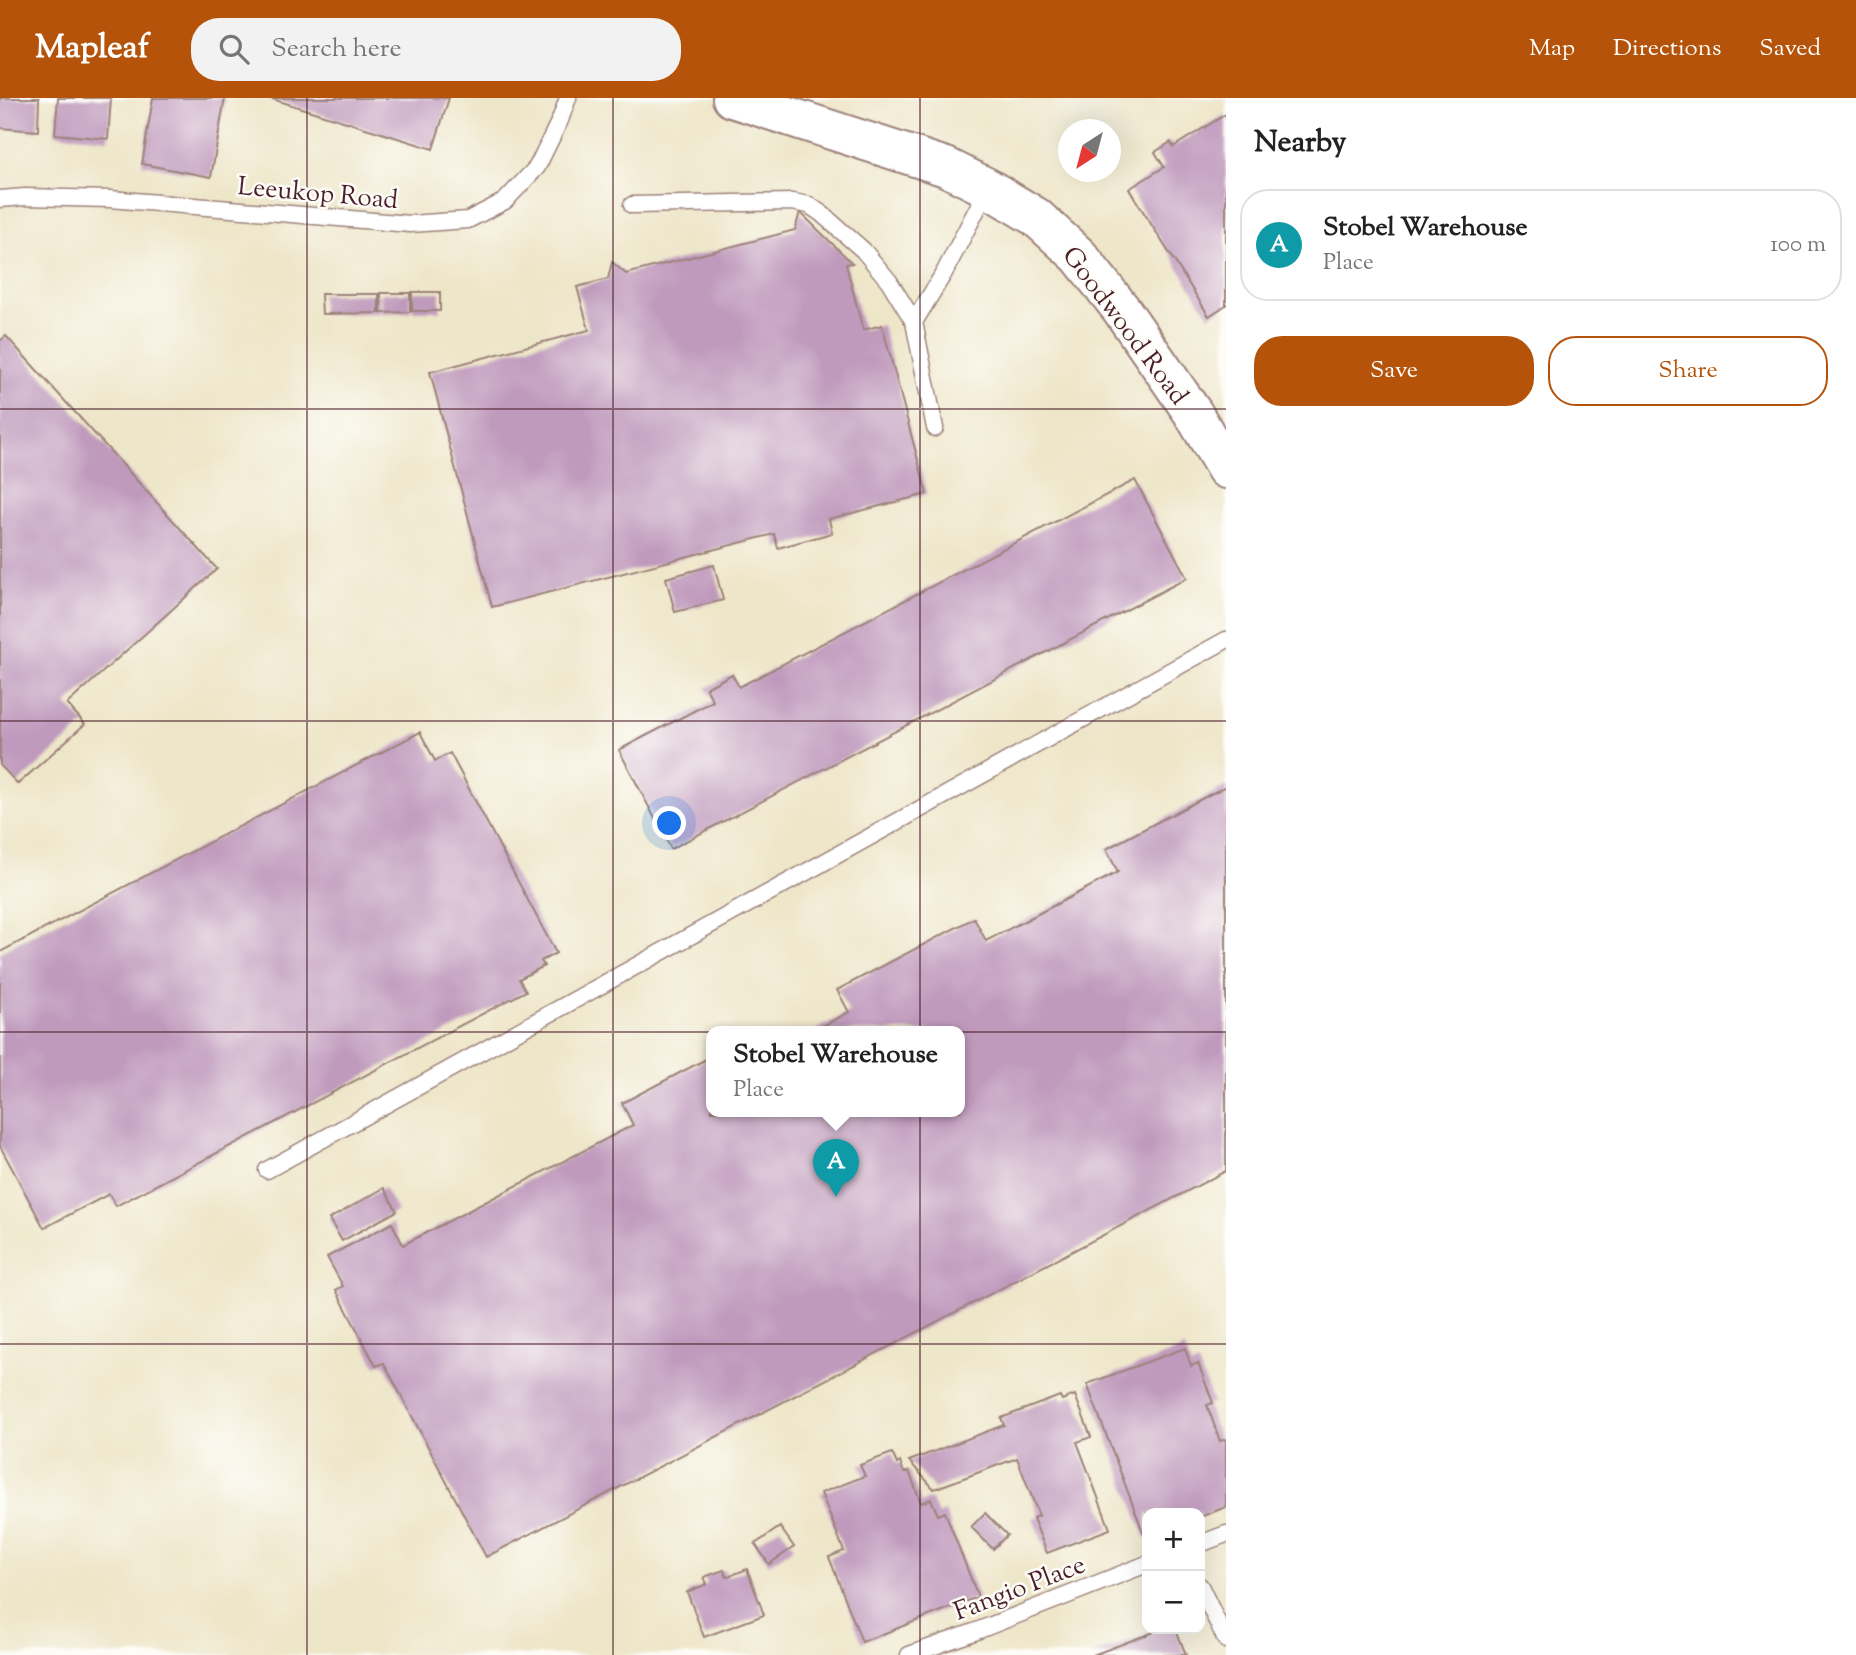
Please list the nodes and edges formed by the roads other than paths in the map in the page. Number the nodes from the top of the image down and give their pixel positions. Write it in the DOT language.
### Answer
graph roads {
  1 [pos="568,98"];
  2 [pos="732,98"];
  3 [pos="988,188"];
  4 [pos="0,199"];
  5 [pos="632,205"];
  6 [pos="914,322"];
  7 [pos="935,428"];
  8 [pos="1226,469"];
  9 [pos="1226,640"];
  10 [pos="267,1170"];
  11 [pos="1226,1534"];
  12 [pos="1205,1542"];
  13 [pos="1142,1566"];
  14 [pos="1205,1597"];
  15 [pos="1226,1640"];
  16 [pos="909,1655"];
  1 -- 4 [label="lane, Leeukop Road"];
  2 -- 3 [label="street, Goodwood Road"];
  3 -- 6 [label="lane"];
  3 -- 8 [label="street, Goodwood Road"];
  5 -- 6 [label="lane"];
  6 -- 7 [label="lane"];
  9 -- 10 [label="lane"];
  11 -- 12 [label="lane"];
  13 -- 16 [label="lane, Fangio Place"];
  14 -- 15 [label="lane"];
}
